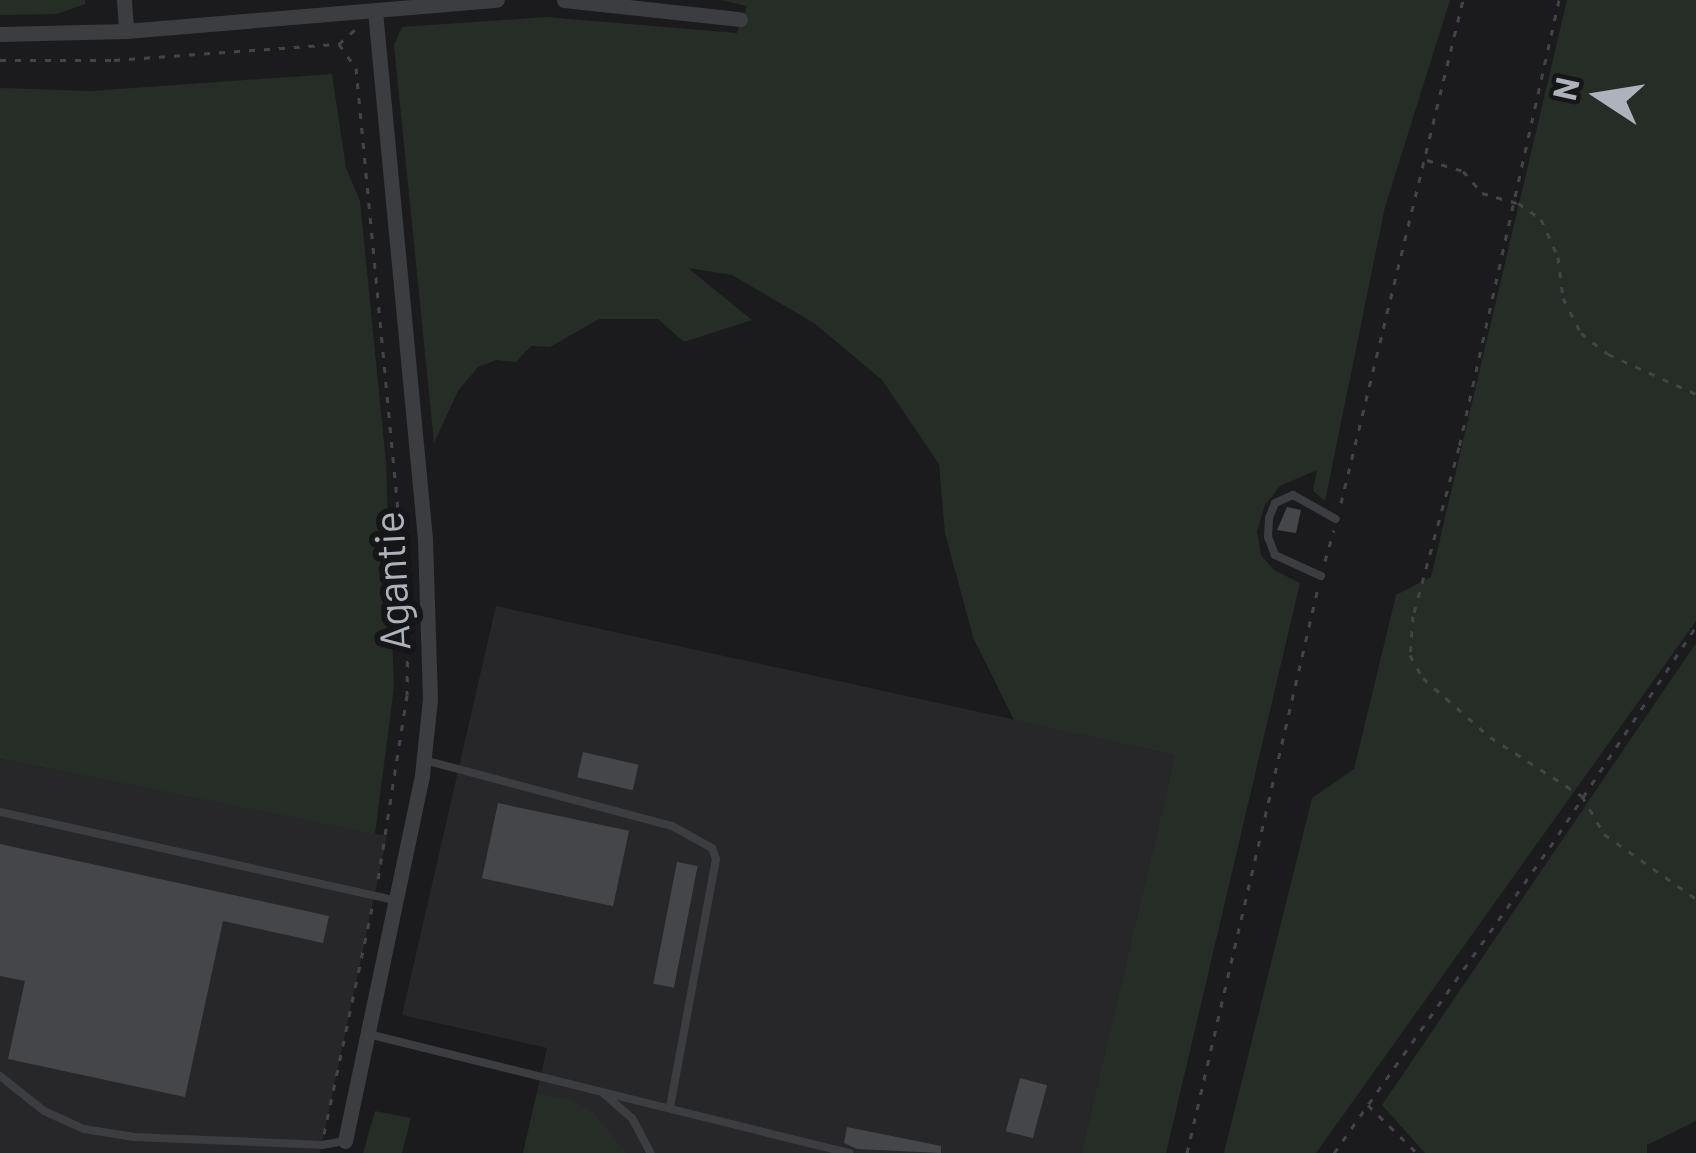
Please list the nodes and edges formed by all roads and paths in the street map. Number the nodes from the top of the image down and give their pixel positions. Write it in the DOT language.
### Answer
graph roads {
  1 [pos="124,0"];
  2 [pos="497,0"];
  3 [pos="564,0"];
  4 [pos="1463,0"];
  5 [pos="1559,0"];
  6 [pos="593,1"];
  7 [pos="375,11"];
  8 [pos="740,19"];
  9 [pos="126,32"];
  10 [pos="0,34"];
  11 [pos="339,44"];
  12 [pos="0,60"];
  13 [pos="1425,160"];
  14 [pos="1510,200"];
  15 [pos="1696,394"];
  16 [pos="1336,519"];
  17 [pos="1321,576"];
  18 [pos="1696,626"];
  19 [pos="424,760"];
  20 [pos="1582,796"];
  21 [pos="0,812"];
  22 [pos="374,897"];
  23 [pos="1696,899"];
  24 [pos="396,901"];
  25 [pos="368,1034"];
  26 [pos="0,1076"];
  27 [pos="586,1084"];
  28 [pos="1368,1105"];
  29 [pos="670,1106"];
  30 [pos="345,1141"];
  31 [pos="322,1145"];
  32 [pos="651,1153"];
  33 [pos="850,1153"];
  34 [pos="1186,1153"];
  35 [pos="1334,1153"];
  36 [pos="1417,1153"];
  1 -- 9 [label="street"];
  2 -- 7 [label="street"];
  3 -- 6 [label="street"];
  4 -- 13 [label="path"];
  5 -- 14 [label="path"];
  6 -- 8 [label="street"];
  7 -- 9 [label="street"];
  7 -- 11 [label="path"];
  7 -- 19 [label="street, Agantie"];
  9 -- 10 [label="street"];
  11 -- 12 [label="path"];
  11 -- 22 [label="path"];
  13 -- 14 [label="path"];
  13 -- 16 [label="path"];
  14 -- 15 [label="path"];
  14 -- 20 [label="path"];
  16 -- 17 [label="path"];
  16 -- 17 [label="lane"];
  17 -- 34 [label="path"];
  18 -- 20 [label="path"];
  19 -- 24 [label="street, Agantie"];
  19 -- 29 [label="lane"];
  20 -- 23 [label="path"];
  20 -- 28 [label="path"];
  21 -- 22 [label="lane"];
  22 -- 24 [label="lane"];
  22 -- 31 [label="path"];
  24 -- 25 [label="street, Agantie"];
  25 -- 27 [label="lane"];
  25 -- 30 [label="street, Agantie"];
  26 -- 31 [label="lane"];
  27 -- 29 [label="lane"];
  27 -- 32 [label="lane"];
  28 -- 35 [label="path"];
  28 -- 36 [label="path"];
  29 -- 33 [label="lane"];
  30 -- 31 [label="lane"];
}
